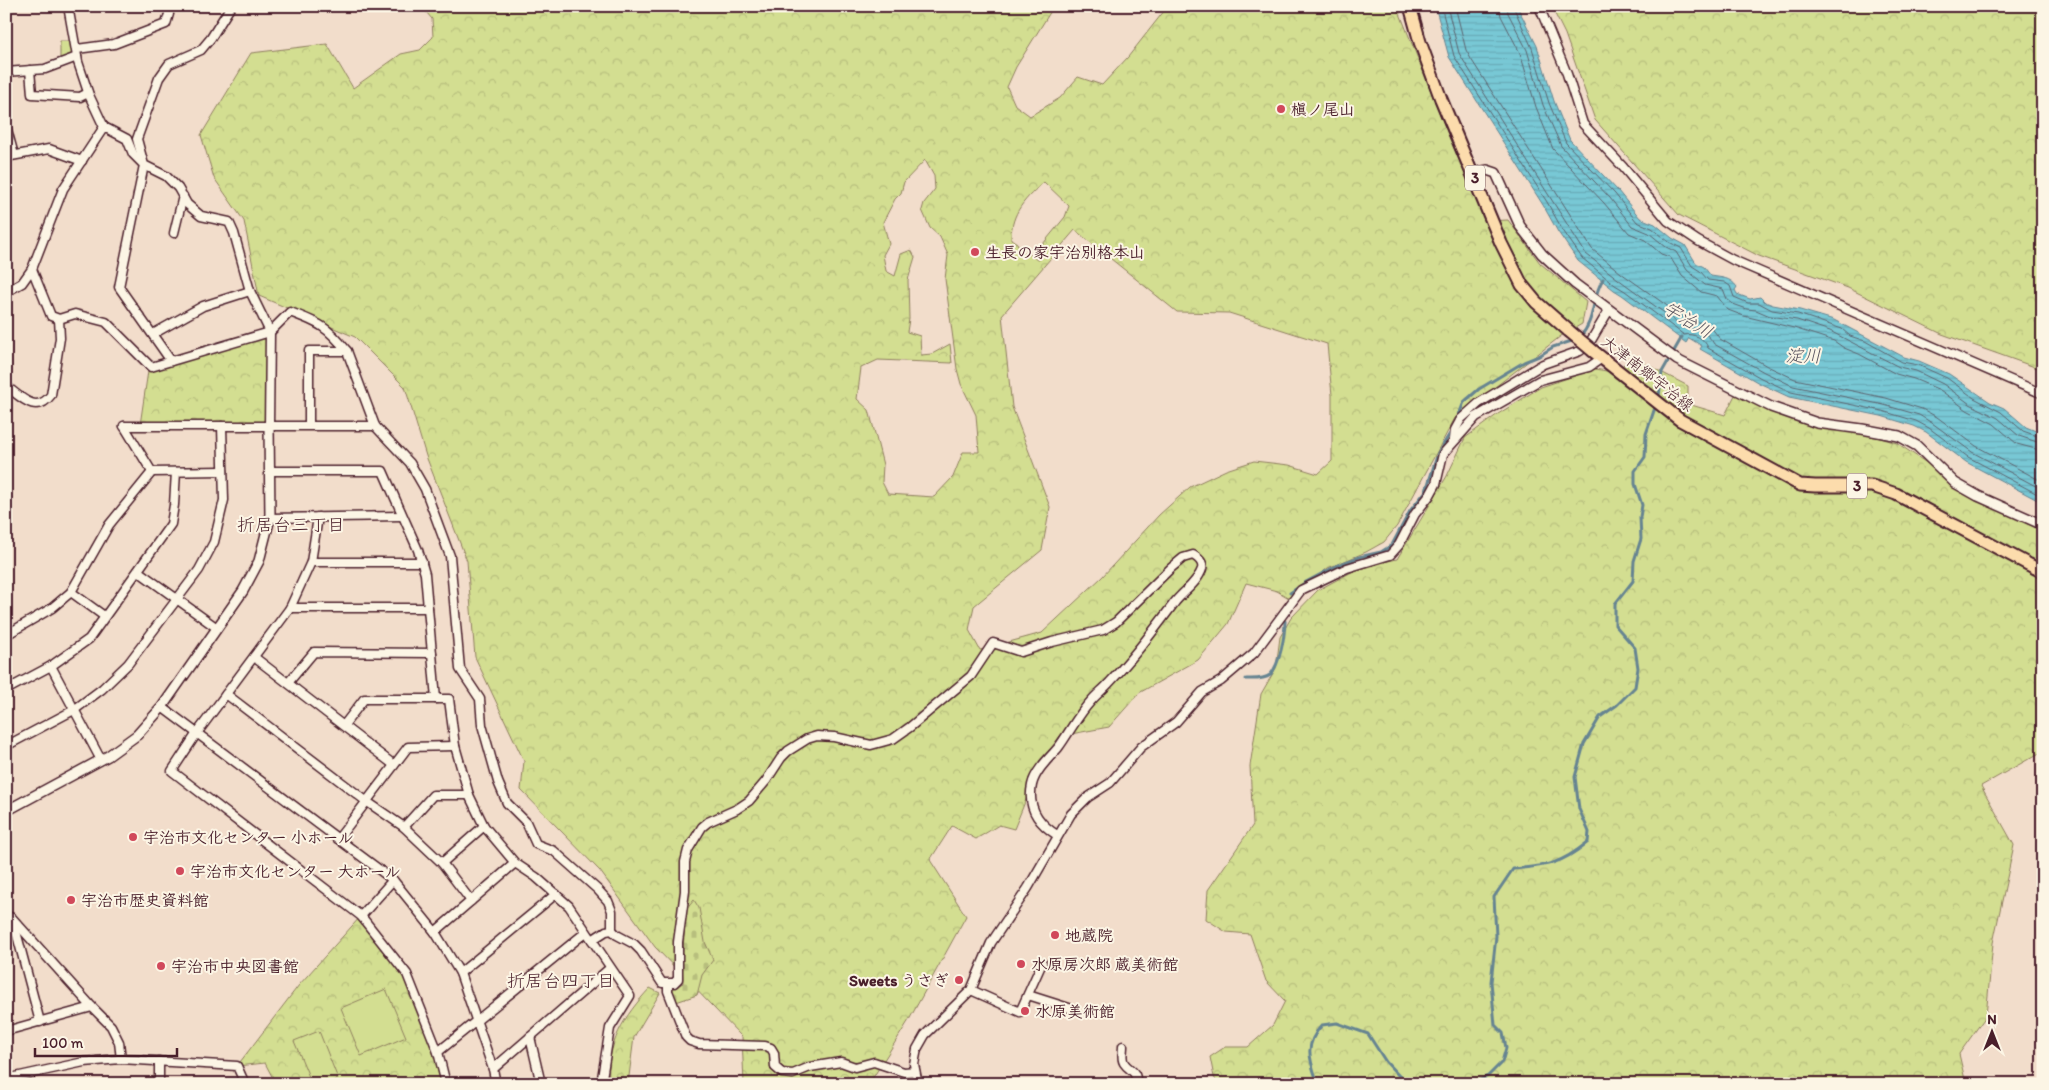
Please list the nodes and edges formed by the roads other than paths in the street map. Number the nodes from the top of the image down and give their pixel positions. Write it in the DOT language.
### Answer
graph roads {
  1 [pos="68,6"];
  2 [pos="168,6"];
  3 [pos="231,6"];
  4 [pos="1410,6"];
  5 [pos="1539,6"];
  6 [pos="77,53"];
  7 [pos="30,70"];
  8 [pos="6,72"];
  9 [pos="88,93"];
  10 [pos="6,126"];
  11 [pos="104,127"];
  12 [pos="10,156"];
  13 [pos="82,161"];
  14 [pos="144,165"];
  15 [pos="1473,173"];
  16 [pos="183,196"];
  17 [pos="174,233"];
  18 [pos="32,269"];
  19 [pos="250,291"];
  20 [pos="6,292"];
  21 [pos="1605,307"];
  22 [pos="59,319"];
  23 [pos="270,332"];
  24 [pos="153,334"];
  25 [pos="347,352"];
  26 [pos="1598,354"];
  27 [pos="172,361"];
  28 [pos="6,386"];
  29 [pos="2043,394"];
  30 [pos="222,426"];
  31 [pos="269,426"];
  32 [pos="309,426"];
  33 [pos="375,426"];
  34 [pos="1454,440"];
  35 [pos="223,471"];
  36 [pos="270,471"];
  37 [pos="152,472"];
  38 [pos="176,472"];
  39 [pos="402,516"];
  40 [pos="318,517"];
  41 [pos="270,518"];
  42 [pos="2043,525"];
  43 [pos="311,562"];
  44 [pos="422,562"];
  45 [pos="138,571"];
  46 [pos="2043,572"];
  47 [pos="70,592"];
  48 [pos="177,600"];
  49 [pos="290,608"];
  50 [pos="428,608"];
  51 [pos="104,616"];
  52 [pos="217,628"];
  53 [pos="6,634"];
  54 [pos="432,653"];
  55 [pos="254,657"];
  56 [pos="51,666"];
  57 [pos="288,683"];
  58 [pos="6,690"];
  59 [pos="226,694"];
  60 [pos="436,699"];
  61 [pos="162,707"];
  62 [pos="74,710"];
  63 [pos="344,725"];
  64 [pos="197,733"];
  65 [pos="6,746"];
  66 [pos="456,746"];
  67 [pos="101,760"];
  68 [pos="394,765"];
  69 [pos="469,795"];
  70 [pos="366,801"];
  71 [pos="6,811"];
  72 [pos="404,826"];
  73 [pos="484,826"];
  74 [pos="1057,835"];
  75 [pos="338,838"];
  76 [pos="442,863"];
  77 [pos="515,863"];
  78 [pos="393,880"];
  79 [pos="556,894"];
  80 [pos="471,901"];
  81 [pos="9,916"];
  82 [pos="361,916"];
  83 [pos="612,930"];
  84 [pos="435,932"];
  85 [pos="586,932"];
  86 [pos="592,940"];
  87 [pos="1042,963"];
  88 [pos="610,968"];
  89 [pos="460,973"];
  90 [pos="668,984"];
  91 [pos="971,990"];
  92 [pos="1028,995"];
  93 [pos="92,1008"];
  94 [pos="1069,1008"];
  95 [pos="478,1021"];
  96 [pos="40,1022"];
  97 [pos="6,1031"];
  98 [pos="530,1037"];
  99 [pos="1123,1046"];
  100 [pos="438,1052"];
  101 [pos="121,1059"];
  102 [pos="159,1061"];
  103 [pos="6,1069"];
  104 [pos="494,1069"];
  105 [pos="915,1071"];
  106 [pos="8,1081"];
  107 [pos="159,1084"];
  108 [pos="245,1084"];
  109 [pos="446,1084"];
  110 [pos="496,1084"];
  111 [pos="541,1084"];
  112 [pos="600,1084"];
  113 [pos="918,1084"];
  114 [pos="1136,1084"];
  1 -- 6 [label="street"];
  2 -- 6 [label="street"];
  3 -- 14 [label="street"];
  4 -- 15 [label="main road, 大津南郷宇治線 / 3"];
  5 -- 29 [label="street"];
  6 -- 7 [label="street"];
  6 -- 9 [label="street"];
  7 -- 8 [label="street"];
  7 -- 9 [label="street"];
  9 -- 11 [label="street"];
  10 -- 12 [label="street"];
  11 -- 13 [label="street"];
  11 -- 14 [label="street"];
  12 -- 13 [label="street"];
  13 -- 18 [label="street"];
  14 -- 16 [label="street"];
  14 -- 24 [label="street"];
  15 -- 21 [label="street"];
  15 -- 26 [label="main road, 大津南郷宇治線 / 3, bridge"];
  16 -- 17 [label="street"];
  16 -- 19 [label="street"];
  18 -- 20 [label="street"];
  18 -- 22 [label="street"];
  19 -- 23 [label="street"];
  19 -- 24 [label="street"];
  21 -- 34 [label="street"];
  21 -- 42 [label="street"];
  22 -- 27 [label="street"];
  22 -- 28 [label="street"];
  23 -- 25 [label="street"];
  23 -- 27 [label="street"];
  23 -- 31 [label="street"];
  24 -- 27 [label="street"];
  25 -- 32 [label="street"];
  25 -- 33 [label="street"];
  26 -- 34 [label="street"];
  26 -- 46 [label="main road, 大津南郷宇治線 / 3"];
  30 -- 31 [label="street"];
  30 -- 35 [label="street"];
  30 -- 37 [label="street"];
  31 -- 32 [label="street"];
  31 -- 36 [label="street"];
  32 -- 33 [label="street"];
  33 -- 83 [label="street"];
  34 -- 74 [label="street"];
  35 -- 38 [label="street"];
  35 -- 48 [label="street"];
  36 -- 39 [label="street"];
  36 -- 41 [label="street"];
  37 -- 38 [label="street"];
  37 -- 47 [label="street"];
  38 -- 45 [label="street"];
  39 -- 40 [label="street"];
  39 -- 44 [label="street"];
  40 -- 41 [label="street"];
  40 -- 43 [label="street"];
  41 -- 52 [label="street"];
  43 -- 44 [label="street"];
  43 -- 49 [label="street"];
  44 -- 50 [label="street"];
  45 -- 48 [label="street"];
  45 -- 51 [label="street"];
  47 -- 51 [label="street"];
  47 -- 53 [label="street"];
  48 -- 52 [label="street"];
  48 -- 62 [label="street"];
  49 -- 50 [label="street"];
  49 -- 55 [label="street"];
  50 -- 54 [label="street"];
  51 -- 56 [label="street"];
  52 -- 61 [label="street"];
  54 -- 57 [label="street"];
  54 -- 60 [label="street"];
  55 -- 57 [label="street"];
  55 -- 59 [label="street"];
  56 -- 58 [label="street"];
  56 -- 62 [label="street"];
  57 -- 63 [label="street"];
  59 -- 64 [label="street"];
  59 -- 70 [label="street"];
  60 -- 63 [label="street"];
  60 -- 66 [label="street"];
  61 -- 64 [label="street"];
  61 -- 67 [label="street"];
  62 -- 65 [label="street"];
  62 -- 67 [label="street"];
  63 -- 68 [label="street"];
  64 -- 75 [label="street"];
  64 -- 82 [label="street"];
  66 -- 68 [label="street"];
  66 -- 69 [label="street"];
  67 -- 71 [label="street"];
  68 -- 70 [label="street"];
  69 -- 72 [label="street"];
  69 -- 73 [label="street"];
  70 -- 72 [label="street"];
  70 -- 75 [label="street"];
  72 -- 76 [label="street"];
  73 -- 76 [label="street"];
  73 -- 77 [label="street"];
  74 -- 90 [label="street"];
  74 -- 91 [label="street"];
  75 -- 78 [label="street"];
  76 -- 80 [label="street"];
  77 -- 79 [label="street"];
  77 -- 80 [label="street"];
  78 -- 82 [label="street"];
  78 -- 84 [label="street"];
  79 -- 85 [label="street"];
  79 -- 89 [label="street"];
  80 -- 84 [label="street"];
  81 -- 93 [label="street"];
  81 -- 96 [label="street"];
  82 -- 100 [label="street"];
  83 -- 86 [label="street"];
  83 -- 90 [label="street"];
  84 -- 89 [label="street"];
  85 -- 86 [label="street"];
  85 -- 95 [label="street"];
  86 -- 88 [label="street"];
  87 -- 92 [label="street"];
  88 -- 98 [label="street"];
  88 -- 112 [label="street"];
  89 -- 95 [label="street"];
  90 -- 105 [label="street"];
  91 -- 92 [label="street"];
  91 -- 105 [label="street"];
  92 -- 94 [label="street"];
  93 -- 96 [label="street"];
  93 -- 101 [label="street"];
  95 -- 100 [label="street"];
  95 -- 104 [label="street"];
  96 -- 97 [label="street"];
  98 -- 104 [label="street"];
  98 -- 111 [label="street"];
  99 -- 114 [label="street"];
  100 -- 109 [label="street"];
  101 -- 102 [label="street"];
  101 -- 106 [label="street"];
  102 -- 107 [label="street"];
  102 -- 108 [label="street"];
  103 -- 106 [label="street"];
  104 -- 110 [label="street"];
  105 -- 113 [label="street"];
}
